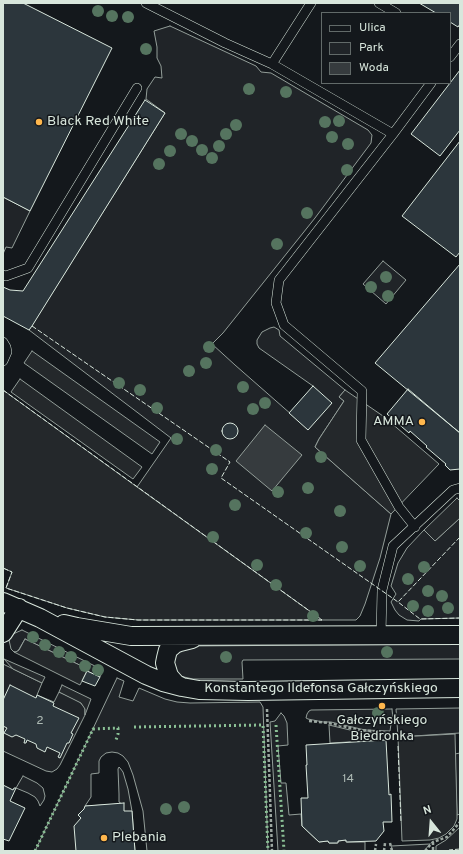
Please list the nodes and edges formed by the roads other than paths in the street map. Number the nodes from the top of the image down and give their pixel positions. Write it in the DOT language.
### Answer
graph roads {
  1 [pos="146,3"];
  2 [pos="311,3"];
  3 [pos="379,3"];
  4 [pos="394,12"];
  5 [pos="456,46"];
  6 [pos="451,55"];
  7 [pos="272,64"];
  8 [pos="430,84"];
  9 [pos="137,88"];
  10 [pos="392,134"];
  11 [pos="3,275"];
  12 [pos="3,342"];
  13 [pos="3,360"];
  14 [pos="460,488"];
  15 [pos="415,527"];
  16 [pos="11,605"];
  17 [pos="40,618"];
  18 [pos="3,633"];
  19 [pos="460,635"];
  20 [pos="206,636"];
  21 [pos="381,636"];
  22 [pos="182,687"];
  23 [pos="460,688"];
  1 -- 7 [label="lane"];
  2 -- 7 [label="lane"];
  3 -- 4 [label="lane"];
  5 -- 6 [label="lane"];
  7 -- 10 [label="lane"];
  8 -- 10 [label="lane"];
  9 -- 11 [label="lane"];
  10 -- 15 [label="lane"];
  12 -- 13 [label="lane"];
  14 -- 15 [label="lane"];
  15 -- 21 [label="lane"];
  16 -- 17 [label="street, Konstantego Ildefonsa Gałczyńskiego"];
  16 -- 18 [label="street"];
  17 -- 20 [label="street, Konstantego Ildefonsa Gałczyńskiego"];
  17 -- 22 [label="street, Konstantego Ildefonsa Gałczyńskiego"];
  19 -- 21 [label="street, Konstantego Ildefonsa Gałczyńskiego"];
  20 -- 21 [label="street, Konstantego Ildefonsa Gałczyńskiego"];
  20 -- 22 [label="street, Konstantego Ildefonsa Gałczyńskiego"];
  22 -- 23 [label="street, Konstantego Ildefonsa Gałczyńskiego"];
}
